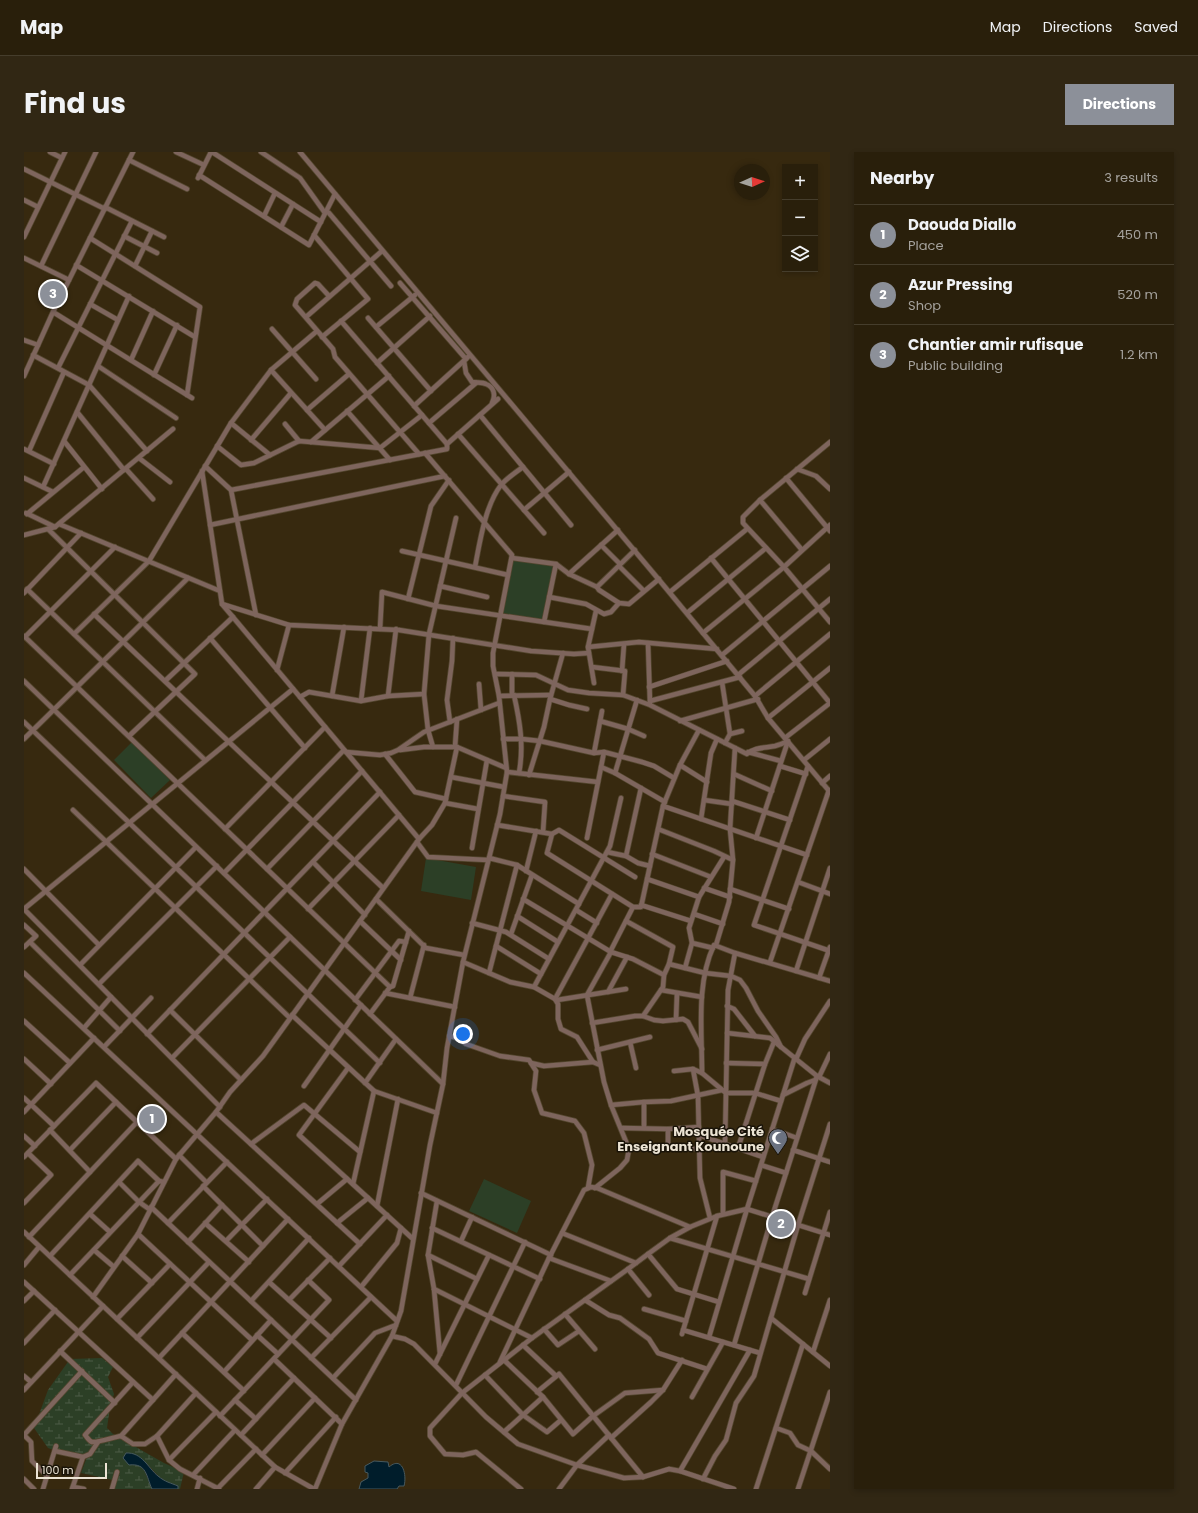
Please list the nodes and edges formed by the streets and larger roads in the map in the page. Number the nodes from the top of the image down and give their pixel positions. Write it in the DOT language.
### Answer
graph roads {
  1 [pos="50,152"];
  2 [pos="65,152"];
  3 [pos="96,152"];
  4 [pos="133,152"];
  5 [pos="176,152"];
  6 [pos="211,152"];
  7 [pos="261,152"];
  8 [pos="300,152"];
  9 [pos="62,158"];
  10 [pos="129,160"];
  11 [pos="204,165"];
  12 [pos="24,169"];
  13 [pos="50,182"];
  14 [pos="187,189"];
  15 [pos="275,193"];
  16 [pos="76,194"];
  17 [pos="335,194"];
  18 [pos="24,200"];
  19 [pos="293,204"];
  20 [pos="38,207"];
  21 [pos="105,208"];
  22 [pos="327,213"];
  23 [pos="264,216"];
  24 [pos="132,221"];
  25 [pos="321,222"];
  26 [pos="281,227"];
  27 [pos="25,231"];
  28 [pos="152,231"];
  29 [pos="314,235"];
  30 [pos="124,236"];
  31 [pos="24,237"];
  32 [pos="164,237"];
  33 [pos="90,238"];
  34 [pos="144,246"];
  35 [pos="382,250"];
  36 [pos="157,253"];
  37 [pos="115,254"];
  38 [pos="24,258"];
  39 [pos="370,261"];
  40 [pos="76,265"];
  41 [pos="42,266"];
  42 [pos="135,266"];
  43 [pos="350,278"];
  44 [pos="69,280"];
  45 [pos="102,280"];
  46 [pos="400,283"];
  47 [pos="391,286"];
  48 [pos="418,294"];
  49 [pos="129,296"];
  50 [pos="329,296"];
  51 [pos="413,297"];
  52 [pos="90,304"];
  53 [pos="153,311"];
  54 [pos="53,312"];
  55 [pos="430,316"];
  56 [pos="306,317"];
  57 [pos="368,318"];
  58 [pos="118,320"];
  59 [pos="341,321"];
  60 [pos="177,325"];
  61 [pos="376,327"];
  62 [pos="78,328"];
  63 [pos="272,329"];
  64 [pos="317,331"];
  65 [pos="195,336"];
  66 [pos="322,337"];
  67 [pos="24,340"];
  68 [pos="38,345"];
  69 [pos="107,345"];
  70 [pos="394,348"];
  71 [pos="292,352"];
  72 [pos="33,355"];
  73 [pos="466,358"];
  74 [pos="131,360"];
  75 [pos="377,363"];
  76 [pos="98,366"];
  77 [pos="58,368"];
  78 [pos="271,370"];
  79 [pos="64,372"];
  80 [pos="349,374"];
  81 [pos="154,375"];
  82 [pos="24,376"];
  83 [pos="389,376"];
  84 [pos="316,379"];
  85 [pos="476,383"];
  86 [pos="89,385"];
  87 [pos="431,391"];
  88 [pos="291,393"];
  89 [pos="367,394"];
  90 [pos="187,395"];
  91 [pos="192,398"];
  92 [pos="498,399"];
  93 [pos="492,404"];
  94 [pos="414,406"];
  95 [pos="307,410"];
  96 [pos="347,411"];
  97 [pos="77,412"];
  98 [pos="480,414"];
  99 [pos="422,415"];
  100 [pos="176,418"];
  101 [pos="231,423"];
  102 [pos="429,423"];
  103 [pos="285,424"];
  104 [pos="173,430"];
  105 [pos="325,430"];
  106 [pos="400,433"];
  107 [pos="458,434"];
  108 [pos="251,440"];
  109 [pos="64,441"];
  110 [pos="299,441"];
  111 [pos="311,442"];
  112 [pos="830,442"];
  113 [pos="447,444"];
  114 [pos="217,446"];
  115 [pos="380,448"];
  116 [pos="26,450"];
  117 [pos="147,451"];
  118 [pos="425,453"];
  119 [pos="419,454"];
  120 [pos="270,455"];
  121 [pos="139,458"];
  122 [pos="390,460"];
  123 [pos="54,464"];
  124 [pos="205,466"];
  125 [pos="84,467"];
  126 [pos="523,467"];
  127 [pos="797,469"];
  128 [pos="125,470"];
  129 [pos="202,471"];
  130 [pos="569,472"];
  131 [pos="445,476"];
  132 [pos="24,478"];
  133 [pos="786,478"];
  134 [pos="449,480"];
  135 [pos="170,482"];
  136 [pos="502,484"];
  137 [pos="43,487"];
  138 [pos="102,488"];
  139 [pos="830,489"];
  140 [pos="231,490"];
  141 [pos="53,492"];
  142 [pos="545,493"];
  143 [pos="153,499"];
  144 [pos="760,500"];
  145 [pos="524,510"];
  146 [pos="25,513"];
  147 [pos="456,518"];
  148 [pos="237,520"];
  149 [pos="485,522"];
  150 [pos="59,524"];
  151 [pos="210,525"];
  152 [pos="571,525"];
  153 [pos="55,527"];
  154 [pos="829,528"];
  155 [pos="48,529"];
  156 [pos="748,529"];
  157 [pos="618,530"];
  158 [pos="82,533"];
  159 [pos="544,533"];
  160 [pos="24,534"];
  161 [pos="601,545"];
  162 [pos="115,547"];
  163 [pos="67,548"];
  164 [pos="766,548"];
  165 [pos="635,550"];
  166 [pos="802,550"];
  167 [pos="402,551"];
  168 [pos="419,555"];
  169 [pos="512,558"];
  170 [pos="711,558"];
  171 [pos="149,561"];
  172 [pos="446,561"];
  173 [pos="556,564"];
  174 [pos="620,565"];
  175 [pos="830,566"];
  176 [pos="475,567"];
  177 [pos="784,567"];
  178 [pos="91,572"];
  179 [pos="569,574"];
  180 [pos="508,575"];
  181 [pos="188,578"];
  182 [pos="659,579"];
  183 [pos="728,579"];
  184 [pos="440,586"];
  185 [pos="597,587"];
  186 [pos="802,588"];
  187 [pos="26,591"];
  188 [pos="220,591"];
  189 [pos="644,591"];
  190 [pos="670,592"];
  191 [pos="114,595"];
  192 [pos="487,597"];
  193 [pos="549,597"];
  194 [pos="408,599"];
  195 [pos="745,599"];
  196 [pos="830,599"];
  197 [pos="619,603"];
  198 [pos="222,604"];
  199 [pos="436,606"];
  200 [pos="819,608"];
  201 [pos="51,611"];
  202 [pos="596,611"];
  203 [pos="687,613"];
  204 [pos="94,614"];
  205 [pos="256,615"];
  206 [pos="500,615"];
  207 [pos="233,617"];
  208 [pos="763,621"];
  209 [pos="142,622"];
  210 [pos="544,622"];
  211 [pos="830,622"];
  212 [pos="289,625"];
  213 [pos="344,627"];
  214 [pos="370,628"];
  215 [pos="380,629"];
  216 [pos="396,629"];
  217 [pos="592,629"];
  218 [pos="703,633"];
  219 [pos="74,634"];
  220 [pos="429,634"];
  221 [pos="830,634"];
  222 [pos="25,636"];
  223 [pos="210,638"];
  224 [pos="453,638"];
  225 [pos="779,641"];
  226 [pos="123,642"];
  227 [pos="648,643"];
  228 [pos="624,644"];
  229 [pos="493,645"];
  230 [pos="588,647"];
  231 [pos="716,649"];
  232 [pos="564,653"];
  233 [pos="589,653"];
  234 [pos="722,655"];
  235 [pos="103,662"];
  236 [pos="727,662"];
  237 [pos="796,662"];
  238 [pos="184,663"];
  239 [pos="592,667"];
  240 [pos="830,668"];
  241 [pos="277,670"];
  242 [pos="622,671"];
  243 [pos="495,674"];
  244 [pos="512,674"];
  245 [pos="739,676"];
  246 [pos="24,681"];
  247 [pos="165,682"];
  248 [pos="722,682"];
  249 [pos="813,682"];
  250 [pos="554,683"];
  251 [pos="594,683"];
  252 [pos="479,684"];
  253 [pos="77,687"];
  254 [pos="649,687"];
  255 [pos="293,689"];
  256 [pos="176,692"];
  257 [pos="424,694"];
  258 [pos="513,695"];
  259 [pos="623,695"];
  260 [pos="332,696"];
  261 [pos="388,696"];
  262 [pos="499,696"];
  263 [pos="300,697"];
  264 [pos="550,697"];
  265 [pos="756,697"];
  266 [pos="637,700"];
  267 [pos="361,701"];
  268 [pos="500,703"];
  269 [pos="650,703"];
  270 [pos="830,703"];
  271 [pos="270,707"];
  272 [pos="726,708"];
  273 [pos="587,709"];
  274 [pos="54,710"];
  275 [pos="481,710"];
  276 [pos="155,712"];
  277 [pos="602,712"];
  278 [pos="768,718"];
  279 [pos="457,719"];
  280 [pos="680,720"];
  281 [pos="600,721"];
  282 [pos="24,722"];
  283 [pos="450,722"];
  284 [pos="325,727"];
  285 [pos="32,730"];
  286 [pos="428,730"];
  287 [pos="628,730"];
  288 [pos="699,730"];
  289 [pos="742,731"];
  290 [pos="730,734"];
  291 [pos="129,736"];
  292 [pos="644,736"];
  293 [pos="24,739"];
  294 [pos="503,739"];
  295 [pos="522,739"];
  296 [pos="717,739"];
  297 [pos="830,739"];
  298 [pos="786,740"];
  299 [pos="540,741"];
  300 [pos="228,742"];
  301 [pos="725,743"];
  302 [pos="433,747"];
  303 [pos="456,747"];
  304 [pos="305,748"];
  305 [pos="735,748"];
  306 [pos="398,750"];
  307 [pos="345,751"];
  308 [pos="604,752"];
  309 [pos="748,752"];
  310 [pos="594,753"];
  311 [pos="385,754"];
  312 [pos="620,757"];
  313 [pos="205,760"];
  314 [pos="487,760"];
  315 [pos="804,760"];
  316 [pos="680,764"];
  317 [pos="780,764"];
  318 [pos="808,766"];
  319 [pos="601,767"];
  320 [pos="506,770"];
  321 [pos="362,771"];
  322 [pos="615,773"];
  323 [pos="519,774"];
  324 [pos="734,774"];
  325 [pos="806,774"];
  326 [pos="529,775"];
  327 [pos="830,776"];
  328 [pos="450,777"];
  329 [pos="674,778"];
  330 [pos="271,782"];
  331 [pos="598,782"];
  332 [pos="707,782"];
  333 [pos="178,783"];
  334 [pos="483,783"];
  335 [pos="822,783"];
  336 [pos="504,787"];
  337 [pos="641,788"];
  338 [pos="772,791"];
  339 [pos="829,791"];
  340 [pos="380,792"];
  341 [pos="503,796"];
  342 [pos="621,798"];
  343 [pos="704,800"];
  344 [pos="446,801"];
  345 [pos="293,802"];
  346 [pos="732,802"];
  347 [pos="152,804"];
  348 [pos="664,804"];
  349 [pos="478,809"];
  350 [pos="73,810"];
  351 [pos="764,812"];
  352 [pos="399,815"];
  353 [pos="701,819"];
  354 [pos="790,820"];
  355 [pos="313,822"];
  356 [pos="129,823"];
  357 [pos="497,825"];
  358 [pos="226,829"];
  359 [pos="658,829"];
  360 [pos="730,829"];
  361 [pos="536,831"];
  362 [pos="543,832"];
  363 [pos="552,834"];
  364 [pos="587,838"];
  365 [pos="756,838"];
  366 [pos="333,841"];
  367 [pos="418,841"];
  368 [pos="106,842"];
  369 [pos="781,846"];
  370 [pos="196,847"];
  371 [pos="472,848"];
  372 [pos="247,850"];
  373 [pos="607,852"];
  374 [pos="652,854"];
  375 [pos="807,855"];
  376 [pos="626,856"];
  377 [pos="724,857"];
  378 [pos="604,858"];
  379 [pos="489,859"];
  380 [pos="732,860"];
  381 [pos="354,861"];
  382 [pos="313,862"];
  383 [pos="517,865"];
  384 [pos="217,866"];
  385 [pos="650,866"];
  386 [pos="176,868"];
  387 [pos="830,868"];
  388 [pos="24,869"];
  389 [pos="267,869"];
  390 [pos="526,872"];
  391 [pos="224,873"];
  392 [pos="532,875"];
  393 [pos="635,877"];
  394 [pos="712,877"];
  395 [pos="647,879"];
  396 [pos="591,881"];
  397 [pos="798,882"];
  398 [pos="333,883"];
  399 [pos="196,887"];
  400 [pos="383,888"];
  401 [pos="704,888"];
  402 [pos="155,889"];
  403 [pos="287,889"];
  404 [pos="730,889"];
  405 [pos="46,891"];
  406 [pos="822,891"];
  407 [pos="612,894"];
  408 [pos="830,894"];
  409 [pos="699,897"];
  410 [pos="730,897"];
  411 [pos="376,899"];
  412 [pos="523,899"];
  413 [pos="762,900"];
  414 [pos="579,904"];
  415 [pos="641,905"];
  416 [pos="633,907"];
  417 [pos="175,908"];
  418 [pos="24,909"];
  419 [pos="308,909"];
  420 [pos="788,909"];
  421 [pos="576,910"];
  422 [pos="264,912"];
  423 [pos="694,914"];
  424 [pos="364,915"];
  425 [pos="517,916"];
  426 [pos="360,921"];
  427 [pos="626,921"];
  428 [pos="691,921"];
  429 [pos="472,923"];
  430 [pos="597,923"];
  431 [pos="723,924"];
  432 [pos="24,925"];
  433 [pos="567,926"];
  434 [pos="500,930"];
  435 [pos="409,931"];
  436 [pos="244,933"];
  437 [pos="511,934"];
  438 [pos="780,934"];
  439 [pos="290,937"];
  440 [pos="588,938"];
  441 [pos="30,942"];
  442 [pos="406,942"];
  443 [pos="558,942"];
  444 [pos="344,943"];
  445 [pos="692,943"];
  446 [pos="806,943"];
  447 [pos="99,946"];
  448 [pos="424,946"];
  449 [pos="496,946"];
  450 [pos="24,947"];
  451 [pos="714,947"];
  452 [pos="830,950"];
  453 [pos="392,951"];
  454 [pos="611,952"];
  455 [pos="735,953"];
  456 [pos="224,954"];
  457 [pos="464,955"];
  458 [pos="627,957"];
  459 [pos="270,958"];
  460 [pos="549,959"];
  461 [pos="401,960"];
  462 [pos="463,962"];
  463 [pos="770,962"];
  464 [pos="669,964"];
  465 [pos="80,965"];
  466 [pos="685,968"];
  467 [pos="324,970"];
  468 [pos="796,971"];
  469 [pos="24,972"];
  470 [pos="705,972"];
  471 [pos="375,973"];
  472 [pos="489,973"];
  473 [pos="541,974"];
  474 [pos="664,975"];
  475 [pos="731,976"];
  476 [pos="819,978"];
  477 [pos="249,979"];
  478 [pos="830,981"];
  479 [pos="99,984"];
  480 [pos="390,987"];
  481 [pos="534,987"];
  482 [pos="626,989"];
  483 [pos="661,990"];
  484 [pos="608,992"];
  485 [pos="385,993"];
  486 [pos="308,994"];
  487 [pos="678,994"];
  488 [pos="587,995"];
  489 [pos="111,997"];
  490 [pos="702,997"];
  491 [pos="151,998"];
  492 [pos="410,998"];
  493 [pos="355,1000"];
  494 [pos="556,1000"];
  495 [pos="830,1001"];
  496 [pos="360,1005"];
  497 [pos="727,1006"];
  498 [pos="455,1007"];
  499 [pos="100,1010"];
  500 [pos="170,1010"];
  501 [pos="370,1014"];
  502 [pos="643,1016"];
  503 [pos="291,1017"];
  504 [pos="132,1018"];
  505 [pos="676,1020"];
  506 [pos="24,1021"];
  507 [pos="592,1023"];
  508 [pos="84,1028"];
  509 [pos="344,1029"];
  510 [pos="120,1031"];
  511 [pos="727,1032"];
  512 [pos="147,1034"];
  513 [pos="195,1034"];
  514 [pos="450,1036"];
  515 [pos="755,1036"];
  516 [pos="650,1037"];
  517 [pos="94,1038"];
  518 [pos="396,1039"];
  519 [pos="630,1042"];
  520 [pos="774,1042"];
  521 [pos="781,1047"];
  522 [pos="104,1048"];
  523 [pos="329,1050"];
  524 [pos="597,1050"];
  525 [pos="702,1050"];
  526 [pos="830,1054"];
  527 [pos="172,1058"];
  528 [pos="796,1058"];
  529 [pos="24,1060"];
  530 [pos="593,1062"];
  531 [pos="726,1062"];
  532 [pos="70,1063"];
  533 [pos="380,1063"];
  534 [pos="531,1063"];
  535 [pos="765,1064"];
  536 [pos="600,1065"];
  537 [pos="348,1068"];
  538 [pos="636,1068"];
  539 [pos="693,1069"];
  540 [pos="674,1071"];
  541 [pos="702,1073"];
  542 [pos="817,1078"];
  543 [pos="241,1080"];
  544 [pos="365,1083"];
  545 [pos="830,1083"];
  546 [pos="51,1084"];
  547 [pos="443,1084"];
  548 [pos="304,1086"];
  549 [pos="374,1091"];
  550 [pos="724,1092"];
  551 [pos="755,1093"];
  552 [pos="783,1095"];
  553 [pos="698,1096"];
  554 [pos="24,1098"];
  555 [pos="398,1099"];
  556 [pos="781,1101"];
  557 [pos="116,1102"];
  558 [pos="644,1102"];
  559 [pos="31,1105"];
  560 [pos="611,1105"];
  561 [pos="220,1107"];
  562 [pos="24,1112"];
  563 [pos="216,1112"];
  564 [pos="437,1113"];
  565 [pos="315,1114"];
  566 [pos="137,1122"];
  567 [pos="830,1124"];
  568 [pos="54,1126"];
  569 [pos="699,1127"];
  570 [pos="622,1128"];
  571 [pos="644,1128"];
  572 [pos="668,1129"];
  573 [pos="772,1129"];
  574 [pos="50,1130"];
  575 [pos="197,1134"];
  576 [pos="699,1135"];
  577 [pos="24,1136"];
  578 [pos="797,1138"];
  579 [pos="251,1144"];
  580 [pos="725,1144"];
  581 [pos="35,1146"];
  582 [pos="738,1148"];
  583 [pos="699,1149"];
  584 [pos="70,1150"];
  585 [pos="793,1150"];
  586 [pos="360,1152"];
  587 [pos="28,1153"];
  588 [pos="24,1157"];
  589 [pos="178,1157"];
  590 [pos="763,1157"];
  591 [pos="819,1158"];
  592 [pos="227,1162"];
  593 [pos="830,1162"];
  594 [pos="761,1165"];
  595 [pos="90,1172"];
  596 [pos="786,1173"];
  597 [pos="347,1179"];
  598 [pos="756,1181"];
  599 [pos="119,1182"];
  600 [pos="161,1182"];
  601 [pos="205,1184"];
  602 [pos="353,1184"];
  603 [pos="588,1188"];
  604 [pos="595,1188"];
  605 [pos="421,1193"];
  606 [pos="368,1198"];
  607 [pos="267,1199"];
  608 [pos="437,1201"];
  609 [pos="139,1202"];
  610 [pos="24,1203"];
  611 [pos="317,1204"];
  612 [pos="222,1205"];
  613 [pos="377,1206"];
  614 [pos="150,1208"];
  615 [pos="747,1209"];
  616 [pos="830,1212"];
  617 [pos="90,1214"];
  618 [pos="723,1214"];
  619 [pos="387,1215"];
  620 [pos="717,1216"];
  621 [pos="472,1217"];
  622 [pos="772,1217"];
  623 [pos="710,1218"];
  624 [pos="288,1219"];
  625 [pos="206,1222"];
  626 [pos="168,1223"];
  627 [pos="337,1223"];
  628 [pos="242,1225"];
  629 [pos="798,1225"];
  630 [pos="690,1227"];
  631 [pos="402,1228"];
  632 [pos="432,1228"];
  633 [pos="24,1232"];
  634 [pos="110,1232"];
  635 [pos="562,1233"];
  636 [pos="823,1233"];
  637 [pos="138,1234"];
  638 [pos="830,1235"];
  639 [pos="30,1237"];
  640 [pos="309,1238"];
  641 [pos="670,1238"];
  642 [pos="413,1239"];
  643 [pos="226,1241"];
  644 [pos="461,1241"];
  645 [pos="188,1242"];
  646 [pos="525,1242"];
  647 [pos="360,1244"];
  648 [pos="39,1246"];
  649 [pos="264,1246"];
  650 [pos="707,1249"];
  651 [pos="94,1250"];
  652 [pos="648,1254"];
  653 [pos="428,1255"];
  654 [pos="489,1255"];
  655 [pos="50,1256"];
  656 [pos="122,1256"];
  657 [pos="550,1257"];
  658 [pos="733,1257"];
  659 [pos="330,1258"];
  660 [pos="209,1262"];
  661 [pos="249,1262"];
  662 [pos="636,1263"];
  663 [pos="170,1264"];
  664 [pos="758,1264"];
  665 [pos="24,1265"];
  666 [pos="339,1266"];
  667 [pos="514,1266"];
  668 [pos="114,1267"];
  669 [pos="628,1270"];
  670 [pos="784,1272"];
  671 [pos="70,1275"];
  672 [pos="477,1279"];
  673 [pos="540,1279"];
  674 [pos="308,1280"];
  675 [pos="810,1280"];
  676 [pos="611,1281"];
  677 [pos="24,1282"];
  678 [pos="190,1282"];
  679 [pos="230,1282"];
  680 [pos="269,1282"];
  681 [pos="152,1283"];
  682 [pos="360,1287"];
  683 [pos="434,1289"];
  684 [pos="34,1290"];
  685 [pos="805,1293"];
  686 [pos="694,1294"];
  687 [pos="649,1296"];
  688 [pos="93,1297"];
  689 [pos="371,1297"];
  690 [pos="289,1300"];
  691 [pos="585,1300"];
  692 [pos="830,1300"];
  693 [pos="24,1301"];
  694 [pos="251,1301"];
  695 [pos="211,1302"];
  696 [pos="720,1302"];
  697 [pos="465,1304"];
  698 [pos="103,1306"];
  699 [pos="644,1308"];
  700 [pos="55,1310"];
  701 [pos="565,1314"];
  702 [pos="489,1316"];
  703 [pos="771,1318"];
  704 [pos="117,1319"];
  705 [pos="310,1319"];
  706 [pos="271,1320"];
  707 [pos="686,1321"];
  708 [pos="397,1323"];
  709 [pos="544,1329"];
  710 [pos="515,1330"];
  711 [pos="579,1331"];
  712 [pos="79,1332"];
  713 [pos="182,1333"];
  714 [pos="257,1335"];
  715 [pos="392,1336"];
  716 [pos="709,1337"];
  717 [pos="137,1338"];
  718 [pos="331,1338"];
  719 [pos="532,1338"];
  720 [pos="292,1339"];
  721 [pos="252,1340"];
  722 [pos="24,1342"];
  723 [pos="723,1342"];
  724 [pos="803,1344"];
  725 [pos="523,1345"];
  726 [pos="734,1345"];
  727 [pos="595,1349"];
  728 [pos="750,1350"];
  729 [pos="60,1351"];
  730 [pos="813,1352"];
  731 [pos="760,1353"];
  732 [pos="278,1354"];
  733 [pos="440,1354"];
  734 [pos="159,1358"];
  735 [pos="311,1358"];
  736 [pos="274,1359"];
  737 [pos="504,1360"];
  738 [pos="682,1360"];
  739 [pos="435,1364"];
  740 [pos="498,1365"];
  741 [pos="830,1366"];
  742 [pos="707,1370"];
  743 [pos="82,1372"];
  744 [pos="224,1372"];
  745 [pos="176,1374"];
  746 [pos="485,1375"];
  747 [pos="24,1376"];
  748 [pos="556,1376"];
  749 [pos="294,1378"];
  750 [pos="333,1378"];
  751 [pos="31,1382"];
  752 [pos="133,1382"];
  753 [pos="456,1385"];
  754 [pos="24,1390"];
  755 [pos="663,1390"];
  756 [pos="244,1391"];
  757 [pos="537,1392"];
  758 [pos="830,1392"];
  759 [pos="196,1393"];
  760 [pos="462,1393"];
  761 [pos="692,1397"];
  762 [pos="315,1398"];
  763 [pos="543,1398"];
  764 [pos="153,1400"];
  765 [pos="235,1400"];
  766 [pos="356,1400"];
  767 [pos="829,1401"];
  768 [pos="115,1403"];
  769 [pos="216,1412"];
  770 [pos="523,1415"];
  771 [pos="220,1416"];
  772 [pos="593,1416"];
  773 [pos="336,1418"];
  774 [pos="256,1419"];
  775 [pos="561,1420"];
  776 [pos="342,1424"];
  777 [pos="776,1428"];
  778 [pos="235,1430"];
  779 [pos="504,1432"];
  780 [pos="241,1435"];
  781 [pos="24,1436"];
  782 [pos="121,1436"];
  783 [pos="156,1436"];
  784 [pos="610,1437"];
  785 [pos="98,1442"];
  786 [pos="56,1446"];
  787 [pos="256,1449"];
  788 [pos="54,1451"];
  789 [pos="811,1451"];
  790 [pos="262,1455"];
  791 [pos="83,1457"];
  792 [pos="169,1460"];
  793 [pos="577,1465"];
  794 [pos="275,1467"];
  795 [pos="830,1469"];
  796 [pos="680,1471"];
  797 [pos="117,1472"];
  798 [pos="285,1473"];
  799 [pos="193,1475"];
  800 [pos="47,1476"];
  801 [pos="643,1477"];
  802 [pos="200,1478"];
  803 [pos="24,1479"];
  804 [pos="703,1479"];
  805 [pos="73,1488"];
  806 [pos="34,1489"];
  807 [pos="43,1489"];
  808 [pos="84,1489"];
  809 [pos="112,1489"];
  810 [pos="197,1489"];
  811 [pos="218,1489"];
  812 [pos="256,1489"];
  813 [pos="315,1489"];
  814 [pos="521,1489"];
  815 [pos="559,1489"];
  816 [pos="734,1489"];
  817 [pos="756,1489"];
  818 [pos="798,1489"];
  1 -- 9 [label="street"];
  2 -- 9 [label="street"];
  3 -- 16 [label="street"];
  4 -- 10 [label="street"];
  5 -- 11 [label="street"];
  6 -- 11 [label="street"];
  6 -- 15 [label="street"];
  7 -- 22 [label="street"];
  8 -- 17 [label="street"];
  9 -- 13 [label="street"];
  10 -- 14 [label="street"];
  10 -- 21 [label="street"];
  11 -- 23 [label="street"];
  12 -- 13 [label="street"];
  13 -- 16 [label="street"];
  13 -- 20 [label="street"];
  15 -- 19 [label="street"];
  15 -- 23 [label="street"];
  16 -- 21 [label="street"];
  16 -- 41 [label="street"];
  17 -- 22 [label="street"];
  17 -- 35 [label="street"];
  18 -- 20 [label="street"];
  19 -- 25 [label="street"];
  19 -- 26 [label="street"];
  20 -- 27 [label="street"];
  21 -- 24 [label="street"];
  21 -- 33 [label="street"];
  22 -- 25 [label="street"];
  22 -- 39 [label="street"];
  23 -- 26 [label="street"];
  24 -- 28 [label="street"];
  24 -- 30 [label="street"];
  25 -- 29 [label="street"];
  26 -- 29 [label="street"];
  27 -- 31 [label="street"];
  28 -- 32 [label="street"];
  28 -- 34 [label="street"];
  29 -- 43 [label="street"];
  30 -- 34 [label="street"];
  30 -- 37 [label="street"];
  33 -- 37 [label="street"];
  33 -- 40 [label="street"];
  34 -- 36 [label="street"];
  34 -- 42 [label="street"];
  35 -- 39 [label="street"];
  35 -- 48 [label="street"];
  37 -- 42 [label="street"];
  37 -- 45 [label="street"];
  38 -- 41 [label="street"];
  39 -- 43 [label="street"];
  39 -- 47 [label="street"];
  40 -- 44 [label="street"];
  40 -- 45 [label="street"];
  41 -- 44 [label="street"];
  42 -- 65 [label="street"];
  43 -- 50 [label="street"];
  43 -- 59 [label="street"];
  44 -- 54 [label="street"];
  45 -- 49 [label="street"];
  45 -- 52 [label="street"];
  46 -- 51 [label="street"];
  48 -- 51 [label="street"];
  48 -- 73 [label="street"];
  49 -- 53 [label="street"];
  49 -- 58 [label="street"];
  50 -- 56 [label="street"];
  50 -- 56 [label="street"];
  51 -- 55 [label="street"];
  51 -- 61 [label="street"];
  52 -- 58 [label="street"];
  52 -- 62 [label="street"];
  53 -- 60 [label="street"];
  53 -- 74 [label="street"];
  54 -- 62 [label="street"];
  54 -- 68 [label="street"];
  55 -- 70 [label="street"];
  55 -- 73 [label="street"];
  56 -- 64 [label="street"];
  57 -- 61 [label="street"];
  58 -- 69 [label="street"];
  59 -- 66 [label="street"];
  59 -- 75 [label="street"];
  60 -- 65 [label="street"];
  60 -- 81 [label="street"];
  61 -- 70 [label="street"];
  62 -- 69 [label="street"];
  62 -- 77 [label="street"];
  63 -- 71 [label="street"];
  64 -- 66 [label="street"];
  64 -- 71 [label="street"];
  65 -- 90 [label="street"];
  66 -- 80 [label="street"];
  67 -- 68 [label="street"];
  68 -- 72 [label="street"];
  69 -- 74 [label="street"];
  69 -- 76 [label="street"];
  70 -- 75 [label="street"];
  70 -- 87 [label="street"];
  71 -- 78 [label="street"];
  71 -- 84 [label="street"];
  72 -- 77 [label="street"];
  72 -- 82 [label="street"];
  73 -- 85 [label="street"];
  73 -- 87 [label="street"];
  73 -- 130 [label="street"];
  74 -- 81 [label="street"];
  75 -- 83 [label="street"];
  76 -- 86 [label="street"];
  76 -- 100 [label="street"];
  77 -- 79 [label="street"];
  78 -- 88 [label="street"];
  78 -- 101 [label="street"];
  79 -- 86 [label="street"];
  79 -- 116 [label="street"];
  80 -- 89 [label="street"];
  80 -- 95 [label="street"];
  81 -- 90 [label="street"];
  83 -- 89 [label="street"];
  83 -- 94 [label="street"];
  85 -- 93 [label="street"];
  85 -- 102 [label="street"];
  86 -- 97 [label="street"];
  86 -- 117 [label="street"];
  87 -- 94 [label="street"];
  88 -- 95 [label="street"];
  88 -- 108 [label="street"];
  89 -- 96 [label="street"];
  89 -- 106 [label="street"];
  90 -- 91 [label="street"];
  92 -- 93 [label="street"];
  93 -- 98 [label="street"];
  94 -- 99 [label="street"];
  95 -- 105 [label="street"];
  96 -- 105 [label="street"];
  96 -- 115 [label="street"];
  97 -- 109 [label="street"];
  97 -- 128 [label="street"];
  98 -- 107 [label="street"];
  98 -- 126 [label="street"];
  99 -- 102 [label="street"];
  99 -- 106 [label="street"];
  101 -- 108 [label="street"];
  101 -- 114 [label="street"];
  102 -- 113 [label="street"];
  103 -- 110 [label="street"];
  104 -- 117 [label="street"];
  105 -- 111 [label="street"];
  106 -- 115 [label="street"];
  106 -- 119 [label="street"];
  107 -- 113 [label="street"];
  107 -- 136 [label="street"];
  108 -- 120 [label="street"];
  109 -- 123 [label="street"];
  109 -- 125 [label="street"];
  110 -- 111 [label="street"];
  110 -- 120 [label="street"];
  111 -- 115 [label="street"];
  112 -- 127 [label="street"];
  113 -- 118 [label="street"];
  114 -- 120 [label="street"];
  114 -- 124 [label="street"];
  115 -- 122 [label="street"];
  116 -- 123 [label="street"];
  117 -- 121 [label="street"];
  118 -- 119 [label="street"];
  118 -- 131 [label="street"];
  119 -- 122 [label="street"];
  121 -- 128 [label="street"];
  121 -- 135 [label="street"];
  122 -- 140 [label="street"];
  123 -- 137 [label="street"];
  124 -- 129 [label="street"];
  124 -- 140 [label="street"];
  125 -- 138 [label="street"];
  125 -- 141 [label="street"];
  126 -- 136 [label="street"];
  126 -- 142 [label="street"];
  127 -- 133 [label="street"];
  127 -- 139 [label="street"];
  128 -- 138 [label="street"];
  128 -- 143 [label="street"];
  129 -- 151 [label="street"];
  129 -- 171 [label="street"];
  130 -- 142 [label="street"];
  130 -- 157 [label="street"];
  131 -- 134 [label="street"];
  131 -- 148 [label="street"];
  132 -- 137 [label="street"];
  133 -- 144 [label="street"];
  133 -- 154 [label="street"];
  134 -- 149 [label="street"];
  134 -- 168 [label="street"];
  136 -- 145 [label="street"];
  136 -- 149 [label="street"];
  137 -- 141 [label="street"];
  138 -- 150 [label="street"];
  140 -- 148 [label="street"];
  141 -- 146 [label="street"];
  142 -- 145 [label="street"];
  142 -- 152 [label="street"];
  144 -- 156 [label="street"];
  144 -- 166 [label="street"];
  145 -- 159 [label="street"];
  146 -- 153 [label="street"];
  147 -- 172 [label="street"];
  148 -- 151 [label="street"];
  148 -- 205 [label="street"];
  149 -- 169 [label="street"];
  149 -- 176 [label="street"];
  150 -- 153 [label="street"];
  150 -- 158 [label="street"];
  151 -- 188 [label="street"];
  153 -- 155 [label="street"];
  154 -- 166 [label="street"];
  155 -- 160 [label="street"];
  155 -- 163 [label="street"];
  156 -- 164 [label="street"];
  156 -- 170 [label="street"];
  157 -- 161 [label="street"];
  157 -- 165 [label="street"];
  158 -- 162 [label="street"];
  158 -- 163 [label="street"];
  161 -- 174 [label="street"];
  161 -- 179 [label="street"];
  162 -- 171 [label="street"];
  162 -- 178 [label="street"];
  163 -- 178 [label="street"];
  163 -- 187 [label="street"];
  164 -- 177 [label="street"];
  164 -- 183 [label="street"];
  165 -- 174 [label="street"];
  165 -- 182 [label="street"];
  166 -- 177 [label="street"];
  167 -- 168 [label="street"];
  168 -- 172 [label="street"];
  168 -- 194 [label="street"];
  169 -- 173 [label="street"];
  169 -- 180 [label="street"];
  170 -- 183 [label="street"];
  170 -- 190 [label="street"];
  171 -- 181 [label="street"];
  171 -- 191 [label="street"];
  172 -- 176 [label="street"];
  172 -- 184 [label="street"];
  173 -- 179 [label="street"];
  173 -- 193 [label="street"];
  174 -- 185 [label="street"];
  174 -- 189 [label="street"];
  175 -- 186 [label="street"];
  176 -- 180 [label="street"];
  177 -- 186 [label="street"];
  177 -- 195 [label="street"];
  178 -- 191 [label="street"];
  178 -- 201 [label="street"];
  179 -- 185 [label="street"];
  180 -- 206 [label="street"];
  181 -- 188 [label="street"];
  181 -- 209 [label="street"];
  182 -- 189 [label="street"];
  182 -- 190 [label="street"];
  183 -- 195 [label="street"];
  183 -- 203 [label="street"];
  184 -- 192 [label="street"];
  184 -- 199 [label="street"];
  185 -- 197 [label="street"];
  186 -- 200 [label="street"];
  186 -- 208 [label="street"];
  187 -- 201 [label="street"];
  188 -- 198 [label="street"];
  189 -- 197 [label="street"];
  190 -- 203 [label="street"];
  191 -- 204 [label="street"];
  191 -- 209 [label="street"];
  193 -- 202 [label="street"];
  193 -- 210 [label="street"];
  194 -- 199 [label="street"];
  194 -- 215 [label="street"];
  195 -- 208 [label="street"];
  195 -- 218 [label="street"];
  196 -- 200 [label="street"];
  197 -- 202 [label="street"];
  198 -- 205 [label="street"];
  198 -- 207 [label="street"];
  199 -- 206 [label="street"];
  199 -- 220 [label="street"];
  200 -- 211 [label="street"];
  200 -- 225 [label="street"];
  201 -- 219 [label="street"];
  201 -- 222 [label="street"];
  202 -- 217 [label="street"];
  203 -- 218 [label="street"];
  204 -- 219 [label="street"];
  204 -- 226 [label="street"];
  205 -- 212 [label="street"];
  206 -- 210 [label="street"];
  206 -- 229 [label="street"];
  207 -- 223 [label="street"];
  207 -- 241 [label="street"];
  208 -- 225 [label="street"];
  208 -- 234 [label="street"];
  209 -- 226 [label="street"];
  209 -- 238 [label="street"];
  210 -- 217 [label="street"];
  212 -- 213 [label="street"];
  212 -- 241 [label="street"];
  213 -- 214 [label="street"];
  213 -- 260 [label="street"];
  214 -- 215 [label="street"];
  214 -- 267 [label="street"];
  215 -- 216 [label="street"];
  216 -- 220 [label="street"];
  216 -- 261 [label="street"];
  217 -- 230 [label="street"];
  218 -- 231 [label="street"];
  219 -- 235 [label="street"];
  220 -- 224 [label="street"];
  220 -- 257 [label="street"];
  221 -- 237 [label="street"];
  222 -- 253 [label="street"];
  223 -- 238 [label="street"];
  223 -- 271 [label="street"];
  224 -- 229 [label="street"];
  224 -- 283 [label="street"];
  225 -- 237 [label="street"];
  225 -- 245 [label="street"];
  226 -- 235 [label="street"];
  226 -- 247 [label="street"];
  227 -- 228 [label="street"];
  227 -- 231 [label="street"];
  227 -- 254 [label="street"];
  228 -- 230 [label="street"];
  228 -- 242 [label="street"];
  229 -- 232 [label="street"];
  229 -- 243 [label="street"];
  230 -- 233 [label="street"];
  231 -- 234 [label="street"];
  232 -- 233 [label="street"];
  232 -- 250 [label="street"];
  233 -- 239 [label="street"];
  234 -- 236 [label="street"];
  235 -- 253 [label="street"];
  235 -- 276 [label="street"];
  236 -- 245 [label="street"];
  236 -- 254 [label="street"];
  237 -- 249 [label="street"];
  237 -- 265 [label="street"];
  238 -- 247 [label="street"];
  238 -- 256 [label="street"];
  239 -- 242 [label="street"];
  239 -- 251 [label="street"];
  240 -- 249 [label="street"];
  241 -- 255 [label="street"];
  242 -- 259 [label="street"];
  243 -- 244 [label="street"];
  243 -- 262 [label="street"];
  244 -- 250 [label="street"];
  244 -- 258 [label="street"];
  245 -- 248 [label="street"];
  245 -- 265 [label="street"];
  246 -- 274 [label="street"];
  247 -- 256 [label="street"];
  248 -- 269 [label="street"];
  248 -- 272 [label="street"];
  249 -- 270 [label="street"];
  249 -- 278 [label="street"];
  250 -- 259 [label="street"];
  250 -- 264 [label="street"];
  252 -- 275 [label="street"];
  253 -- 274 [label="street"];
  253 -- 291 [label="street"];
  254 -- 269 [label="street"];
  255 -- 263 [label="street"];
  255 -- 271 [label="street"];
  256 -- 276 [label="street"];
  256 -- 300 [label="street"];
  257 -- 261 [label="street"];
  257 -- 286 [label="street"];
  258 -- 262 [label="street"];
  258 -- 264 [label="street"];
  258 -- 295 [label="street"];
  259 -- 266 [label="street"];
  260 -- 263 [label="street"];
  260 -- 267 [label="street"];
  261 -- 267 [label="street"];
  262 -- 268 [label="street"];
  263 -- 284 [label="street"];
  264 -- 273 [label="street"];
  264 -- 299 [label="street"];
  265 -- 272 [label="street"];
  265 -- 278 [label="street"];
  266 -- 269 [label="street"];
  266 -- 287 [label="street"];
  268 -- 275 [label="street"];
  268 -- 294 [label="street"];
  269 -- 280 [label="street"];
  270 -- 298 [label="street"];
  271 -- 300 [label="street"];
  271 -- 304 [label="street"];
  272 -- 280 [label="street"];
  272 -- 290 [label="street"];
  274 -- 285 [label="street"];
  274 -- 347 [label="street"];
  275 -- 279 [label="street"];
  276 -- 291 [label="street"];
  276 -- 313 [label="street"];
  277 -- 281 [label="street"];
  278 -- 298 [label="street"];
  279 -- 283 [label="street"];
  279 -- 303 [label="street"];
  280 -- 288 [label="street"];
  281 -- 287 [label="street"];
  281 -- 310 [label="street"];
  282 -- 285 [label="street"];
  283 -- 286 [label="street"];
  284 -- 304 [label="street"];
  284 -- 307 [label="street"];
  285 -- 293 [label="street"];
  285 -- 356 [label="street"];
  286 -- 302 [label="street"];
  286 -- 306 [label="street"];
  287 -- 292 [label="street"];
  287 -- 312 [label="street"];
  288 -- 296 [label="street"];
  288 -- 316 [label="street"];
  289 -- 290 [label="street"];
  290 -- 301 [label="street"];
  291 -- 333 [label="street"];
  294 -- 295 [label="street"];
  294 -- 320 [label="street"];
  295 -- 299 [label="street"];
  295 -- 323 [label="street"];
  296 -- 301 [label="street"];
  296 -- 332 [label="street"];
  297 -- 315 [label="street"];
  298 -- 309 [label="street"];
  298 -- 315 [label="street"];
  298 -- 317 [label="street"];
  299 -- 310 [label="street"];
  299 -- 326 [label="street"];
  300 -- 313 [label="street"];
  300 -- 330 [label="street"];
  301 -- 305 [label="street"];
  302 -- 303 [label="street"];
  302 -- 306 [label="street"];
  303 -- 314 [label="street"];
  303 -- 328 [label="street"];
  304 -- 330 [label="street"];
  305 -- 309 [label="street"];
  305 -- 324 [label="street"];
  306 -- 311 [label="street"];
  307 -- 311 [label="street"];
  307 -- 321 [label="street"];
  307 -- 345 [label="street"];
  308 -- 310 [label="street"];
  308 -- 312 [label="street"];
  308 -- 319 [label="street"];
  309 -- 317 [label="street"];
  311 -- 344 [label="street"];
  312 -- 322 [label="street"];
  312 -- 329 [label="street"];
  313 -- 333 [label="street"];
  314 -- 320 [label="street"];
  314 -- 334 [label="street"];
  315 -- 318 [label="street"];
  316 -- 329 [label="street"];
  316 -- 332 [label="street"];
  317 -- 325 [label="street"];
  317 -- 338 [label="street"];
  318 -- 325 [label="street"];
  318 -- 335 [label="street"];
  319 -- 322 [label="street"];
  319 -- 331 [label="street"];
  320 -- 323 [label="street"];
  320 -- 336 [label="street"];
  321 -- 340 [label="street"];
  321 -- 355 [label="street"];
  322 -- 337 [label="street"];
  323 -- 326 [label="street"];
  324 -- 338 [label="street"];
  324 -- 346 [label="street"];
  325 -- 354 [label="street"];
  326 -- 331 [label="street"];
  327 -- 335 [label="street"];
  328 -- 334 [label="street"];
  328 -- 344 [label="street"];
  329 -- 348 [label="street"];
  330 -- 345 [label="street"];
  330 -- 358 [label="street"];
  331 -- 364 [label="street"];
  332 -- 343 [label="street"];
  333 -- 347 [label="street"];
  333 -- 358 [label="street"];
  334 -- 336 [label="street"];
  334 -- 349 [label="street"];
  335 -- 339 [label="street"];
  336 -- 341 [label="street"];
  337 -- 348 [label="street"];
  337 -- 376 [label="street"];
  338 -- 351 [label="street"];
  339 -- 375 [label="street"];
  340 -- 352 [label="street"];
  340 -- 366 [label="street"];
  341 -- 357 [label="street"];
  341 -- 362 [label="street"];
  342 -- 373 [label="street"];
  343 -- 346 [label="street"];
  343 -- 353 [label="street"];
  344 -- 349 [label="street"];
  344 -- 367 [label="street"];
  345 -- 355 [label="street"];
  345 -- 372 [label="street"];
  346 -- 351 [label="street"];
  346 -- 360 [label="street"];
  347 -- 356 [label="street"];
  347 -- 370 [label="street"];
  348 -- 353 [label="street"];
  348 -- 359 [label="street"];
  349 -- 371 [label="street"];
  350 -- 368 [label="street"];
  351 -- 354 [label="street"];
  351 -- 365 [label="street"];
  352 -- 367 [label="street"];
  352 -- 381 [label="street"];
  353 -- 360 [label="street"];
  354 -- 369 [label="street"];
  355 -- 366 [label="street"];
  355 -- 389 [label="street"];
  356 -- 368 [label="street"];
  356 -- 386 [label="street"];
  357 -- 361 [label="street"];
  357 -- 379 [label="street"];
  358 -- 372 [label="street"];
  359 -- 374 [label="street"];
  359 -- 377 [label="street"];
  360 -- 365 [label="street"];
  360 -- 380 [label="street"];
  361 -- 362 [label="street"];
  361 -- 390 [label="street"];
  362 -- 363 [label="street"];
  363 -- 378 [label="street"];
  363 -- 396 [label="street"];
  365 -- 369 [label="street"];
  366 -- 381 [label="street"];
  366 -- 382 [label="street"];
  367 -- 379 [label="street"];
  367 -- 400 [label="street"];
  368 -- 402 [label="street"];
  368 -- 405 [label="street"];
  369 -- 375 [label="street"];
  369 -- 413 [label="street"];
  370 -- 384 [label="street"];
  370 -- 386 [label="street"];
  372 -- 389 [label="street"];
  372 -- 391 [label="street"];
  373 -- 376 [label="street"];
  373 -- 378 [label="street"];
  374 -- 385 [label="street"];
  374 -- 394 [label="street"];
  375 -- 397 [label="street"];
  376 -- 385 [label="street"];
  377 -- 380 [label="street"];
  377 -- 394 [label="street"];
  378 -- 393 [label="street"];
  378 -- 396 [label="street"];
  379 -- 383 [label="street"];
  379 -- 429 [label="street"];
  380 -- 404 [label="street"];
  381 -- 398 [label="street"];
  381 -- 400 [label="street"];
  382 -- 398 [label="street"];
  382 -- 403 [label="street"];
  383 -- 390 [label="street"];
  383 -- 434 [label="street"];
  384 -- 391 [label="street"];
  384 -- 399 [label="street"];
  385 -- 395 [label="street"];
  386 -- 399 [label="street"];
  386 -- 402 [label="street"];
  387 -- 406 [label="street"];
  388 -- 405 [label="street"];
  389 -- 403 [label="street"];
  390 -- 392 [label="street"];
  391 -- 422 [label="street"];
  392 -- 412 [label="street"];
  392 -- 414 [label="street"];
  394 -- 401 [label="street"];
  395 -- 409 [label="street"];
  395 -- 415 [label="street"];
  396 -- 407 [label="street"];
  396 -- 414 [label="street"];
  397 -- 406 [label="street"];
  397 -- 420 [label="street"];
  398 -- 419 [label="street"];
  398 -- 424 [label="street"];
  399 -- 417 [label="street"];
  399 -- 436 [label="street"];
  400 -- 411 [label="street"];
  401 -- 409 [label="street"];
  401 -- 410 [label="street"];
  402 -- 417 [label="street"];
  402 -- 447 [label="street"];
  403 -- 419 [label="street"];
  403 -- 422 [label="street"];
  404 -- 410 [label="street"];
  404 -- 413 [label="street"];
  405 -- 418 [label="street"];
  405 -- 447 [label="street"];
  406 -- 408 [label="street"];
  406 -- 446 [label="street"];
  407 -- 416 [label="street"];
  407 -- 430 [label="street"];
  409 -- 423 [label="street"];
  410 -- 431 [label="street"];
  411 -- 424 [label="street"];
  411 -- 435 [label="street"];
  412 -- 425 [label="street"];
  412 -- 433 [label="street"];
  413 -- 420 [label="street"];
  413 -- 438 [label="street"];
  414 -- 421 [label="street"];
  415 -- 416 [label="street"];
  415 -- 428 [label="street"];
  416 -- 427 [label="street"];
  417 -- 456 [label="street"];
  417 -- 479 [label="street"];
  418 -- 465 [label="street"];
  419 -- 444 [label="street"];
  420 -- 438 [label="street"];
  421 -- 430 [label="street"];
  421 -- 433 [label="street"];
  422 -- 436 [label="street"];
  422 -- 439 [label="street"];
  423 -- 428 [label="street"];
  423 -- 431 [label="street"];
  424 -- 426 [label="street"];
  425 -- 437 [label="street"];
  425 -- 443 [label="street"];
  426 -- 444 [label="street"];
  426 -- 453 [label="street"];
  427 -- 454 [label="street"];
  427 -- 464 [label="street"];
  428 -- 445 [label="street"];
  429 -- 434 [label="street"];
  429 -- 457 [label="street"];
  430 -- 440 [label="street"];
  431 -- 451 [label="street"];
  432 -- 441 [label="street"];
  433 -- 440 [label="street"];
  433 -- 443 [label="street"];
  434 -- 437 [label="street"];
  434 -- 449 [label="street"];
  435 -- 442 [label="street"];
  435 -- 448 [label="street"];
  436 -- 456 [label="street"];
  436 -- 459 [label="street"];
  437 -- 460 [label="street"];
  438 -- 446 [label="street"];
  438 -- 463 [label="street"];
  439 -- 459 [label="street"];
  439 -- 467 [label="street"];
  440 -- 454 [label="street"];
  440 -- 494 [label="street"];
  441 -- 450 [label="street"];
  441 -- 499 [label="street"];
  442 -- 453 [label="street"];
  442 -- 461 [label="street"];
  443 -- 460 [label="street"];
  444 -- 467 [label="street"];
  444 -- 471 [label="street"];
  445 -- 451 [label="street"];
  445 -- 466 [label="street"];
  446 -- 452 [label="street"];
  446 -- 468 [label="street"];
  447 -- 465 [label="street"];
  448 -- 457 [label="street"];
  448 -- 492 [label="street"];
  449 -- 472 [label="street"];
  449 -- 473 [label="street"];
  451 -- 455 [label="street"];
  451 -- 470 [label="street"];
  452 -- 476 [label="street"];
  453 -- 461 [label="street"];
  453 -- 471 [label="street"];
  454 -- 458 [label="street"];
  454 -- 488 [label="street"];
  455 -- 463 [label="street"];
  455 -- 475 [label="street"];
  456 -- 477 [label="street"];
  456 -- 500 [label="street"];
  457 -- 462 [label="street"];
  458 -- 474 [label="street"];
  458 -- 484 [label="street"];
  459 -- 477 [label="street"];
  459 -- 486 [label="street"];
  460 -- 473 [label="street"];
  461 -- 480 [label="street"];
  462 -- 472 [label="street"];
  462 -- 498 [label="street"];
  463 -- 468 [label="street"];
  464 -- 466 [label="street"];
  464 -- 474 [label="street"];
  465 -- 479 [label="street"];
  466 -- 470 [label="street"];
  467 -- 486 [label="street"];
  467 -- 493 [label="street"];
  468 -- 476 [label="street"];
  469 -- 508 [label="street"];
  470 -- 475 [label="street"];
  470 -- 490 [label="street"];
  471 -- 480 [label="street"];
  471 -- 493 [label="street"];
  472 -- 481 [label="street"];
  473 -- 481 [label="street"];
  474 -- 483 [label="street"];
  475 -- 497 [label="street"];
  475 -- 521 [label="street"];
  476 -- 478 [label="street"];
  477 -- 503 [label="street"];
  477 -- 513 [label="street"];
  479 -- 489 [label="street"];
  480 -- 485 [label="street"];
  481 -- 494 [label="street"];
  482 -- 484 [label="street"];
  483 -- 487 [label="street"];
  483 -- 502 [label="street"];
  484 -- 488 [label="street"];
  485 -- 492 [label="street"];
  485 -- 501 [label="street"];
  486 -- 503 [label="street"];
  486 -- 509 [label="street"];
  487 -- 490 [label="street"];
  487 -- 505 [label="street"];
  488 -- 494 [label="street"];
  488 -- 507 [label="street"];
  489 -- 499 [label="street"];
  489 -- 504 [label="street"];
  490 -- 525 [label="street"];
  491 -- 504 [label="street"];
  492 -- 498 [label="street"];
  493 -- 496 [label="street"];
  494 -- 530 [label="street"];
  495 -- 528 [label="street"];
  496 -- 501 [label="street"];
  496 -- 509 [label="street"];
  497 -- 511 [label="street"];
  497 -- 515 [label="street"];
  498 -- 514 [label="street"];
  499 -- 508 [label="street"];
  499 -- 510 [label="street"];
  500 -- 512 [label="street"];
  500 -- 513 [label="street"];
  501 -- 518 [label="street"];
  502 -- 505 [label="street"];
  502 -- 507 [label="street"];
  503 -- 523 [label="street"];
  503 -- 543 [label="street"];
  504 -- 510 [label="street"];
  504 -- 512 [label="street"];
  505 -- 525 [label="street"];
  506 -- 532 [label="street"];
  507 -- 524 [label="street"];
  508 -- 517 [label="street"];
  509 -- 523 [label="street"];
  509 -- 533 [label="street"];
  510 -- 522 [label="street"];
  511 -- 515 [label="street"];
  511 -- 531 [label="street"];
  512 -- 527 [label="street"];
  513 -- 527 [label="street"];
  513 -- 543 [label="street"];
  514 -- 534 [label="street"];
  514 -- 547 [label="street"];
  515 -- 520 [label="street"];
  516 -- 519 [label="street"];
  517 -- 522 [label="street"];
  517 -- 532 [label="street"];
  518 -- 533 [label="street"];
  518 -- 547 [label="street"];
  519 -- 524 [label="street"];
  519 -- 538 [label="street"];
  520 -- 521 [label="street"];
  520 -- 535 [label="street"];
  521 -- 528 [label="street"];
  522 -- 575 [label="street"];
  523 -- 537 [label="street"];
  523 -- 548 [label="street"];
  524 -- 536 [label="street"];
  525 -- 541 [label="street"];
  526 -- 542 [label="street"];
  527 -- 561 [label="street"];
  528 -- 542 [label="street"];
  528 -- 552 [label="street"];
  529 -- 546 [label="street"];
  530 -- 534 [label="street"];
  530 -- 536 [label="street"];
  531 -- 535 [label="street"];
  531 -- 550 [label="street"];
  532 -- 546 [label="street"];
  533 -- 544 [label="street"];
  534 -- 603 [label="street"];
  535 -- 551 [label="street"];
  536 -- 560 [label="street"];
  537 -- 544 [label="street"];
  537 -- 565 [label="street"];
  539 -- 540 [label="street"];
  539 -- 541 [label="street"];
  539 -- 553 [label="street"];
  541 -- 550 [label="street"];
  542 -- 545 [label="street"];
  542 -- 552 [label="street"];
  542 -- 578 [label="street"];
  543 -- 561 [label="street"];
  544 -- 549 [label="street"];
  546 -- 559 [label="street"];
  547 -- 564 [label="street"];
  549 -- 555 [label="street"];
  549 -- 586 [label="street"];
  550 -- 551 [label="street"];
  550 -- 553 [label="street"];
  550 -- 580 [label="street"];
  551 -- 556 [label="street"];
  551 -- 582 [label="street"];
  552 -- 556 [label="street"];
  553 -- 558 [label="street"];
  553 -- 569 [label="street"];
  554 -- 559 [label="street"];
  555 -- 564 [label="street"];
  555 -- 613 [label="street"];
  556 -- 573 [label="street"];
  557 -- 566 [label="street"];
  557 -- 568 [label="street"];
  557 -- 584 [label="street"];
  558 -- 560 [label="street"];
  558 -- 571 [label="street"];
  559 -- 562 [label="street"];
  559 -- 568 [label="street"];
  560 -- 570 [label="street"];
  561 -- 563 [label="street"];
  563 -- 575 [label="street"];
  563 -- 579 [label="street"];
  564 -- 605 [label="street"];
  565 -- 579 [label="street"];
  565 -- 586 [label="street"];
  565 -- 597 [label="street"];
  566 -- 589 [label="street"];
  566 -- 595 [label="street"];
  567 -- 591 [label="street"];
  568 -- 574 [label="street"];
  569 -- 572 [label="street"];
  569 -- 576 [label="street"];
  570 -- 571 [label="street"];
  570 -- 604 [label="street"];
  571 -- 572 [label="street"];
  572 -- 583 [label="street"];
  573 -- 578 [label="street"];
  573 -- 590 [label="street"];
  574 -- 581 [label="street"];
  574 -- 584 [label="street"];
  575 -- 589 [label="street"];
  575 -- 592 [label="street"];
  576 -- 580 [label="street"];
  576 -- 583 [label="street"];
  577 -- 581 [label="street"];
  578 -- 585 [label="street"];
  579 -- 611 [label="street"];
  580 -- 582 [label="street"];
  581 -- 587 [label="street"];
  582 -- 590 [label="street"];
  583 -- 623 [label="street"];
  584 -- 595 [label="street"];
  585 -- 591 [label="street"];
  585 -- 596 [label="street"];
  586 -- 602 [label="street"];
  587 -- 588 [label="street"];
  587 -- 610 [label="street"];
  589 -- 600 [label="street"];
  589 -- 601 [label="street"];
  590 -- 594 [label="street"];
  591 -- 593 [label="street"];
  591 -- 629 [label="street"];
  592 -- 601 [label="street"];
  592 -- 607 [label="street"];
  594 -- 596 [label="street"];
  594 -- 598 [label="street"];
  595 -- 639 [label="street"];
  596 -- 622 [label="street"];
  597 -- 602 [label="street"];
  597 -- 611 [label="street"];
  598 -- 615 [label="street"];
  598 -- 618 [label="street"];
  599 -- 600 [label="street"];
  599 -- 609 [label="street"];
  599 -- 617 [label="street"];
  600 -- 609 [label="street"];
  600 -- 614 [label="street"];
  601 -- 612 [label="street"];
  601 -- 626 [label="street"];
  602 -- 606 [label="street"];
  603 -- 604 [label="street"];
  603 -- 635 [label="street"];
  604 -- 630 [label="street"];
  605 -- 608 [label="street"];
  605 -- 642 [label="street"];
  606 -- 613 [label="street"];
  606 -- 627 [label="street"];
  607 -- 624 [label="street"];
  607 -- 628 [label="street"];
  608 -- 621 [label="street"];
  608 -- 632 [label="street"];
  609 -- 614 [label="street"];
  609 -- 634 [label="street"];
  611 -- 627 [label="street"];
  612 -- 625 [label="street"];
  612 -- 628 [label="street"];
  613 -- 619 [label="street"];
  614 -- 626 [label="street"];
  614 -- 637 [label="street"];
  615 -- 618 [label="street"];
  615 -- 622 [label="street"];
  615 -- 658 [label="street"];
  616 -- 636 [label="street"];
  617 -- 634 [label="street"];
  617 -- 655 [label="street"];
  618 -- 620 [label="street"];
  619 -- 631 [label="street"];
  619 -- 647 [label="street"];
  620 -- 623 [label="street"];
  620 -- 650 [label="street"];
  621 -- 644 [label="street"];
  621 -- 646 [label="street"];
  622 -- 629 [label="street"];
  622 -- 664 [label="street"];
  623 -- 630 [label="street"];
  624 -- 640 [label="street"];
  624 -- 649 [label="street"];
  625 -- 643 [label="street"];
  625 -- 645 [label="street"];
  626 -- 645 [label="street"];
  627 -- 647 [label="street"];
  628 -- 643 [label="street"];
  628 -- 649 [label="street"];
  629 -- 636 [label="street"];
  629 -- 670 [label="street"];
  630 -- 641 [label="street"];
  631 -- 642 [label="street"];
  631 -- 682 [label="street"];
  632 -- 644 [label="street"];
  632 -- 653 [label="street"];
  633 -- 639 [label="street"];
  634 -- 651 [label="street"];
  635 -- 657 [label="street"];
  635 -- 662 [label="street"];
  636 -- 638 [label="street"];
  636 -- 675 [label="street"];
  637 -- 656 [label="street"];
  637 -- 663 [label="street"];
  639 -- 648 [label="street"];
  640 -- 659 [label="street"];
  640 -- 680 [label="street"];
  641 -- 650 [label="street"];
  641 -- 652 [label="street"];
  642 -- 708 [label="street"];
  643 -- 661 [label="street"];
  644 -- 654 [label="street"];
  645 -- 660 [label="street"];
  646 -- 657 [label="street"];
  646 -- 667 [label="street"];
  647 -- 666 [label="street"];
  648 -- 655 [label="street"];
  648 -- 665 [label="street"];
  649 -- 661 [label="street"];
  650 -- 658 [label="street"];
  650 -- 686 [label="street"];
  651 -- 668 [label="street"];
  651 -- 671 [label="street"];
  652 -- 662 [label="street"];
  652 -- 686 [label="street"];
  653 -- 672 [label="street"];
  653 -- 683 [label="street"];
  654 -- 667 [label="street"];
  654 -- 672 [label="street"];
  655 -- 671 [label="street"];
  656 -- 668 [label="street"];
  656 -- 681 [label="street"];
  657 -- 673 [label="street"];
  657 -- 676 [label="street"];
  658 -- 664 [label="street"];
  658 -- 696 [label="street"];
  659 -- 666 [label="street"];
  659 -- 674 [label="street"];
  660 -- 678 [label="street"];
  660 -- 679 [label="street"];
  661 -- 679 [label="street"];
  662 -- 669 [label="street"];
  663 -- 678 [label="street"];
  663 -- 681 [label="street"];
  664 -- 670 [label="street"];
  664 -- 726 [label="street"];
  666 -- 682 [label="street"];
  667 -- 673 [label="street"];
  667 -- 702 [label="street"];
  668 -- 688 [label="street"];
  669 -- 676 [label="street"];
  669 -- 687 [label="street"];
  670 -- 675 [label="street"];
  670 -- 703 [label="street"];
  671 -- 688 [label="street"];
  672 -- 697 [label="street"];
  673 -- 710 [label="street"];
  674 -- 690 [label="street"];
  674 -- 705 [label="street"];
  675 -- 685 [label="street"];
  676 -- 691 [label="street"];
  677 -- 684 [label="street"];
  678 -- 695 [label="street"];
  678 -- 717 [label="street"];
  679 -- 694 [label="street"];
  679 -- 695 [label="street"];
  680 -- 690 [label="street"];
  680 -- 694 [label="street"];
  681 -- 704 [label="street"];
  682 -- 689 [label="street"];
  683 -- 697 [label="street"];
  683 -- 733 [label="street"];
  684 -- 693 [label="street"];
  684 -- 700 [label="street"];
  686 -- 696 [label="street"];
  686 -- 707 [label="street"];
  688 -- 698 [label="street"];
  689 -- 708 [label="street"];
  689 -- 718 [label="street"];
  690 -- 705 [label="street"];
  691 -- 701 [label="street"];
  691 -- 738 [label="street"];
  692 -- 730 [label="street"];
  694 -- 706 [label="street"];
  695 -- 713 [label="street"];
  695 -- 721 [label="street"];
  696 -- 716 [label="street"];
  697 -- 702 [label="street"];
  697 -- 733 [label="street"];
  698 -- 704 [label="street"];
  698 -- 712 [label="street"];
  699 -- 707 [label="street"];
  700 -- 712 [label="street"];
  700 -- 722 [label="street"];
  701 -- 709 [label="street"];
  701 -- 711 [label="street"];
  702 -- 710 [label="street"];
  702 -- 753 [label="street"];
  703 -- 724 [label="street"];
  703 -- 731 [label="street"];
  704 -- 717 [label="street"];
  705 -- 718 [label="street"];
  705 -- 720 [label="street"];
  706 -- 714 [label="street"];
  706 -- 720 [label="street"];
  707 -- 716 [label="street"];
  708 -- 715 [label="street"];
  708 -- 750 [label="street"];
  709 -- 711 [label="street"];
  709 -- 719 [label="street"];
  710 -- 719 [label="street"];
  710 -- 740 [label="street"];
  711 -- 727 [label="street"];
  712 -- 729 [label="street"];
  712 -- 752 [label="street"];
  713 -- 734 [label="street"];
  713 -- 744 [label="street"];
  714 -- 721 [label="street"];
  714 -- 732 [label="street"];
  715 -- 739 [label="street"];
  715 -- 766 [label="street"];
  716 -- 723 [label="street"];
  717 -- 734 [label="street"];
  718 -- 735 [label="street"];
  719 -- 725 [label="street"];
  720 -- 732 [label="street"];
  720 -- 735 [label="street"];
  721 -- 744 [label="street"];
  723 -- 726 [label="street"];
  723 -- 742 [label="street"];
  724 -- 730 [label="street"];
  724 -- 777 [label="street"];
  725 -- 737 [label="street"];
  725 -- 748 [label="street"];
  726 -- 728 [label="street"];
  728 -- 731 [label="street"];
  728 -- 796 [label="street"];
  729 -- 743 [label="street"];
  729 -- 751 [label="street"];
  730 -- 741 [label="street"];
  731 -- 804 [label="street"];
  732 -- 736 [label="street"];
  733 -- 739 [label="street"];
  734 -- 745 [label="street"];
  735 -- 750 [label="street"];
  736 -- 749 [label="street"];
  736 -- 756 [label="street"];
  737 -- 740 [label="street"];
  737 -- 757 [label="street"];
  738 -- 742 [label="street"];
  738 -- 755 [label="street"];
  739 -- 753 [label="street"];
  740 -- 746 [label="street"];
  742 -- 761 [label="street"];
  743 -- 768 [label="street"];
  743 -- 781 [label="street"];
  744 -- 756 [label="street"];
  745 -- 759 [label="street"];
  745 -- 764 [label="street"];
  746 -- 760 [label="street"];
  746 -- 770 [label="street"];
  747 -- 751 [label="street"];
  748 -- 757 [label="street"];
  748 -- 772 [label="street"];
  749 -- 762 [label="street"];
  749 -- 774 [label="street"];
  750 -- 766 [label="street"];
  751 -- 754 [label="street"];
  752 -- 764 [label="street"];
  752 -- 768 [label="street"];
  753 -- 760 [label="street"];
  755 -- 772 [label="street"];
  755 -- 784 [label="street"];
  756 -- 765 [label="street"];
  757 -- 763 [label="street"];
  758 -- 767 [label="street"];
  759 -- 769 [label="street"];
  759 -- 783 [label="street"];
  760 -- 779 [label="street"];
  760 -- 814 [label="street"];
  762 -- 773 [label="street"];
  762 -- 790 [label="street"];
  763 -- 770 [label="street"];
  763 -- 775 [label="street"];
  764 -- 782 [label="street"];
  765 -- 771 [label="street"];
  765 -- 774 [label="street"];
  766 -- 776 [label="street"];
  767 -- 789 [label="street"];
  768 -- 785 [label="street"];
  769 -- 771 [label="street"];
  769 -- 792 [label="street"];
  770 -- 775 [label="street"];
  770 -- 779 [label="street"];
  771 -- 778 [label="street"];
  772 -- 775 [label="street"];
  772 -- 784 [label="street"];
  773 -- 776 [label="street"];
  773 -- 798 [label="street"];
  774 -- 780 [label="street"];
  776 -- 813 [label="street"];
  777 -- 789 [label="street"];
  777 -- 817 [label="street"];
  778 -- 780 [label="street"];
  778 -- 799 [label="street"];
  779 -- 793 [label="street"];
  780 -- 787 [label="street"];
  781 -- 800 [label="street"];
  782 -- 783 [label="street"];
  782 -- 785 [label="street"];
  783 -- 792 [label="street"];
  784 -- 793 [label="street"];
  784 -- 801 [label="street"];
  785 -- 791 [label="street"];
  786 -- 788 [label="street"];
  787 -- 790 [label="street"];
  787 -- 811 [label="street"];
  788 -- 791 [label="street"];
  788 -- 800 [label="street"];
  789 -- 795 [label="street"];
  789 -- 818 [label="street"];
  790 -- 794 [label="street"];
  791 -- 805 [label="street"];
  792 -- 799 [label="street"];
  793 -- 801 [label="street"];
  793 -- 815 [label="street"];
  794 -- 798 [label="street"];
  794 -- 812 [label="street"];
  796 -- 801 [label="street"];
  796 -- 804 [label="street"];
  797 -- 809 [label="street"];
  798 -- 813 [label="street"];
  799 -- 802 [label="street"];
  800 -- 807 [label="street"];
  802 -- 810 [label="street"];
  802 -- 811 [label="street"];
  803 -- 806 [label="street"];
  804 -- 816 [label="street"];
  805 -- 808 [label="street"];
}
